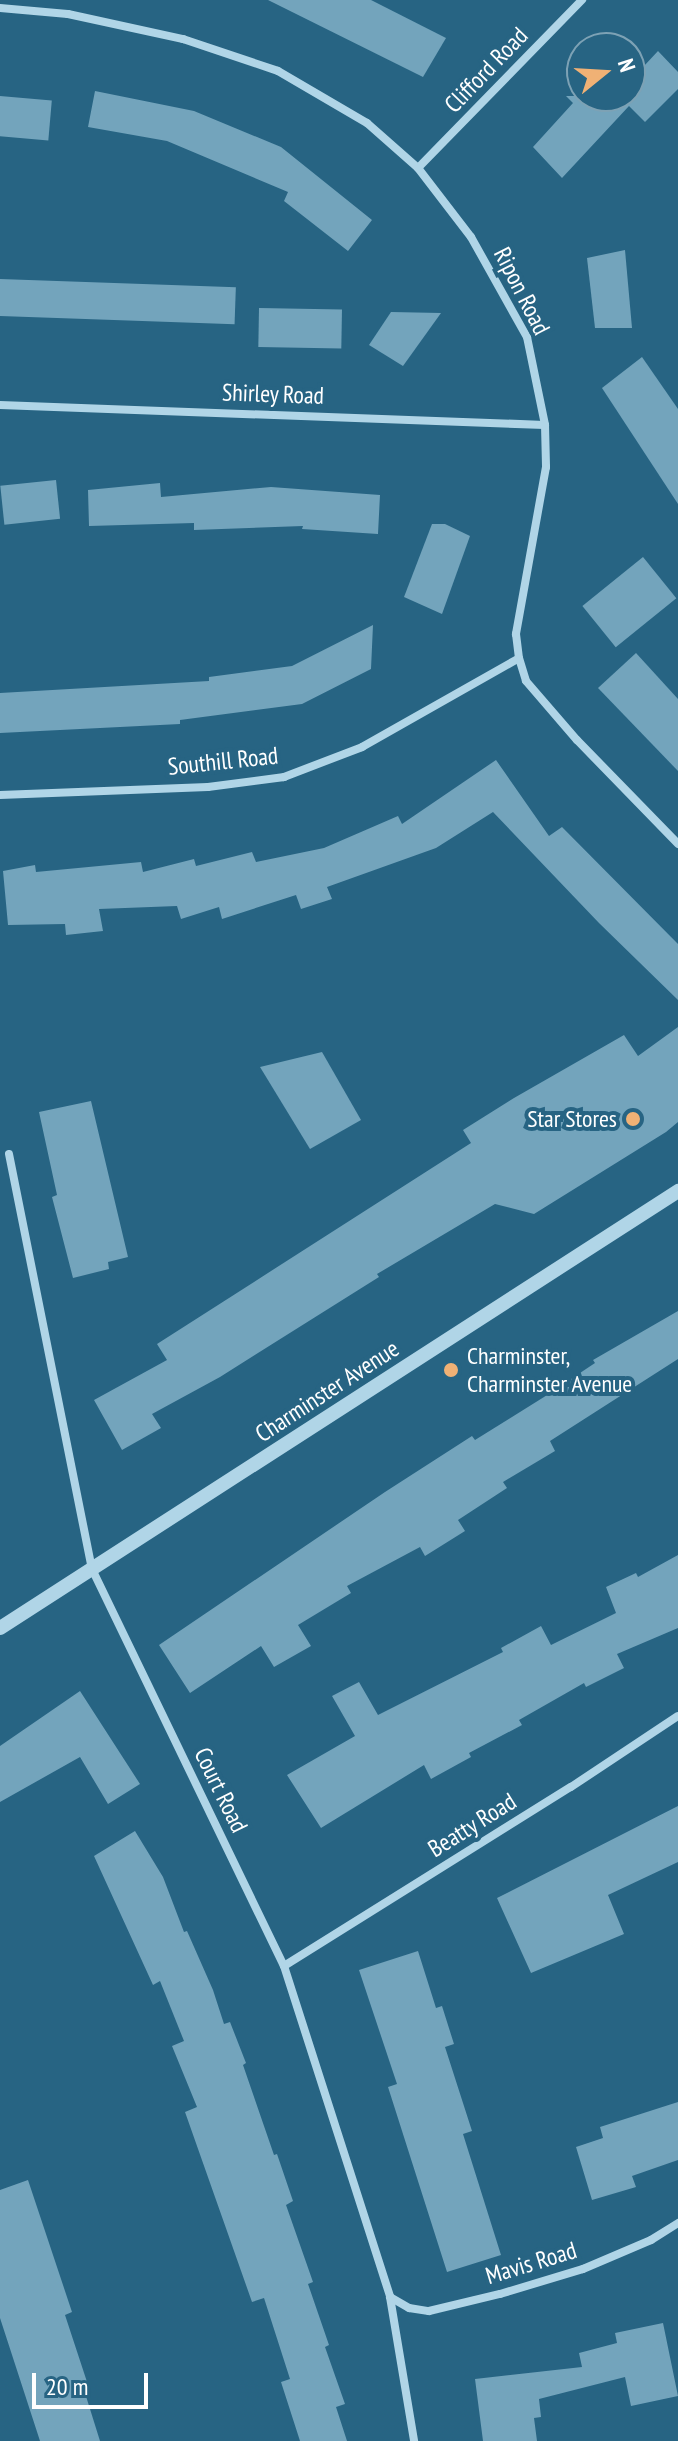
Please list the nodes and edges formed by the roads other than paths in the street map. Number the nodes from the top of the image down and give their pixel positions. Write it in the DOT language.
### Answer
graph roads {
  1 [pos="582,0"];
  2 [pos="0,8"];
  3 [pos="418,168"];
  4 [pos="0,405"];
  5 [pos="545,425"];
  6 [pos="519,658"];
  7 [pos="0,795"];
  8 [pos="678,844"];
  9 [pos="9,1154"];
  10 [pos="678,1191"];
  11 [pos="92,1569"];
  12 [pos="0,1628"];
  13 [pos="678,1716"];
  14 [pos="284,1966"];
  15 [pos="678,2223"];
  16 [pos="390,2297"];
  17 [pos="414,2441"];
  1 -- 3 [label="street, Clifford Road"];
  2 -- 3 [label="street, Ripon Road"];
  3 -- 5 [label="street, Ripon Road"];
  4 -- 5 [label="street, Shirley Road"];
  5 -- 6 [label="street, Ripon Road"];
  6 -- 7 [label="street, Southill Road"];
  6 -- 8 [label="street, Ripon Road"];
  9 -- 11 [label="street, Court Road"];
  10 -- 11 [label="street, Charminster Avenue"];
  11 -- 12 [label="street, Charminster Avenue"];
  11 -- 14 [label="street, Court Road"];
  13 -- 14 [label="street, Beatty Road"];
  14 -- 16 [label="street, Court Road"];
  15 -- 16 [label="street, Mavis Road"];
  16 -- 17 [label="street, Court Road"];
}
